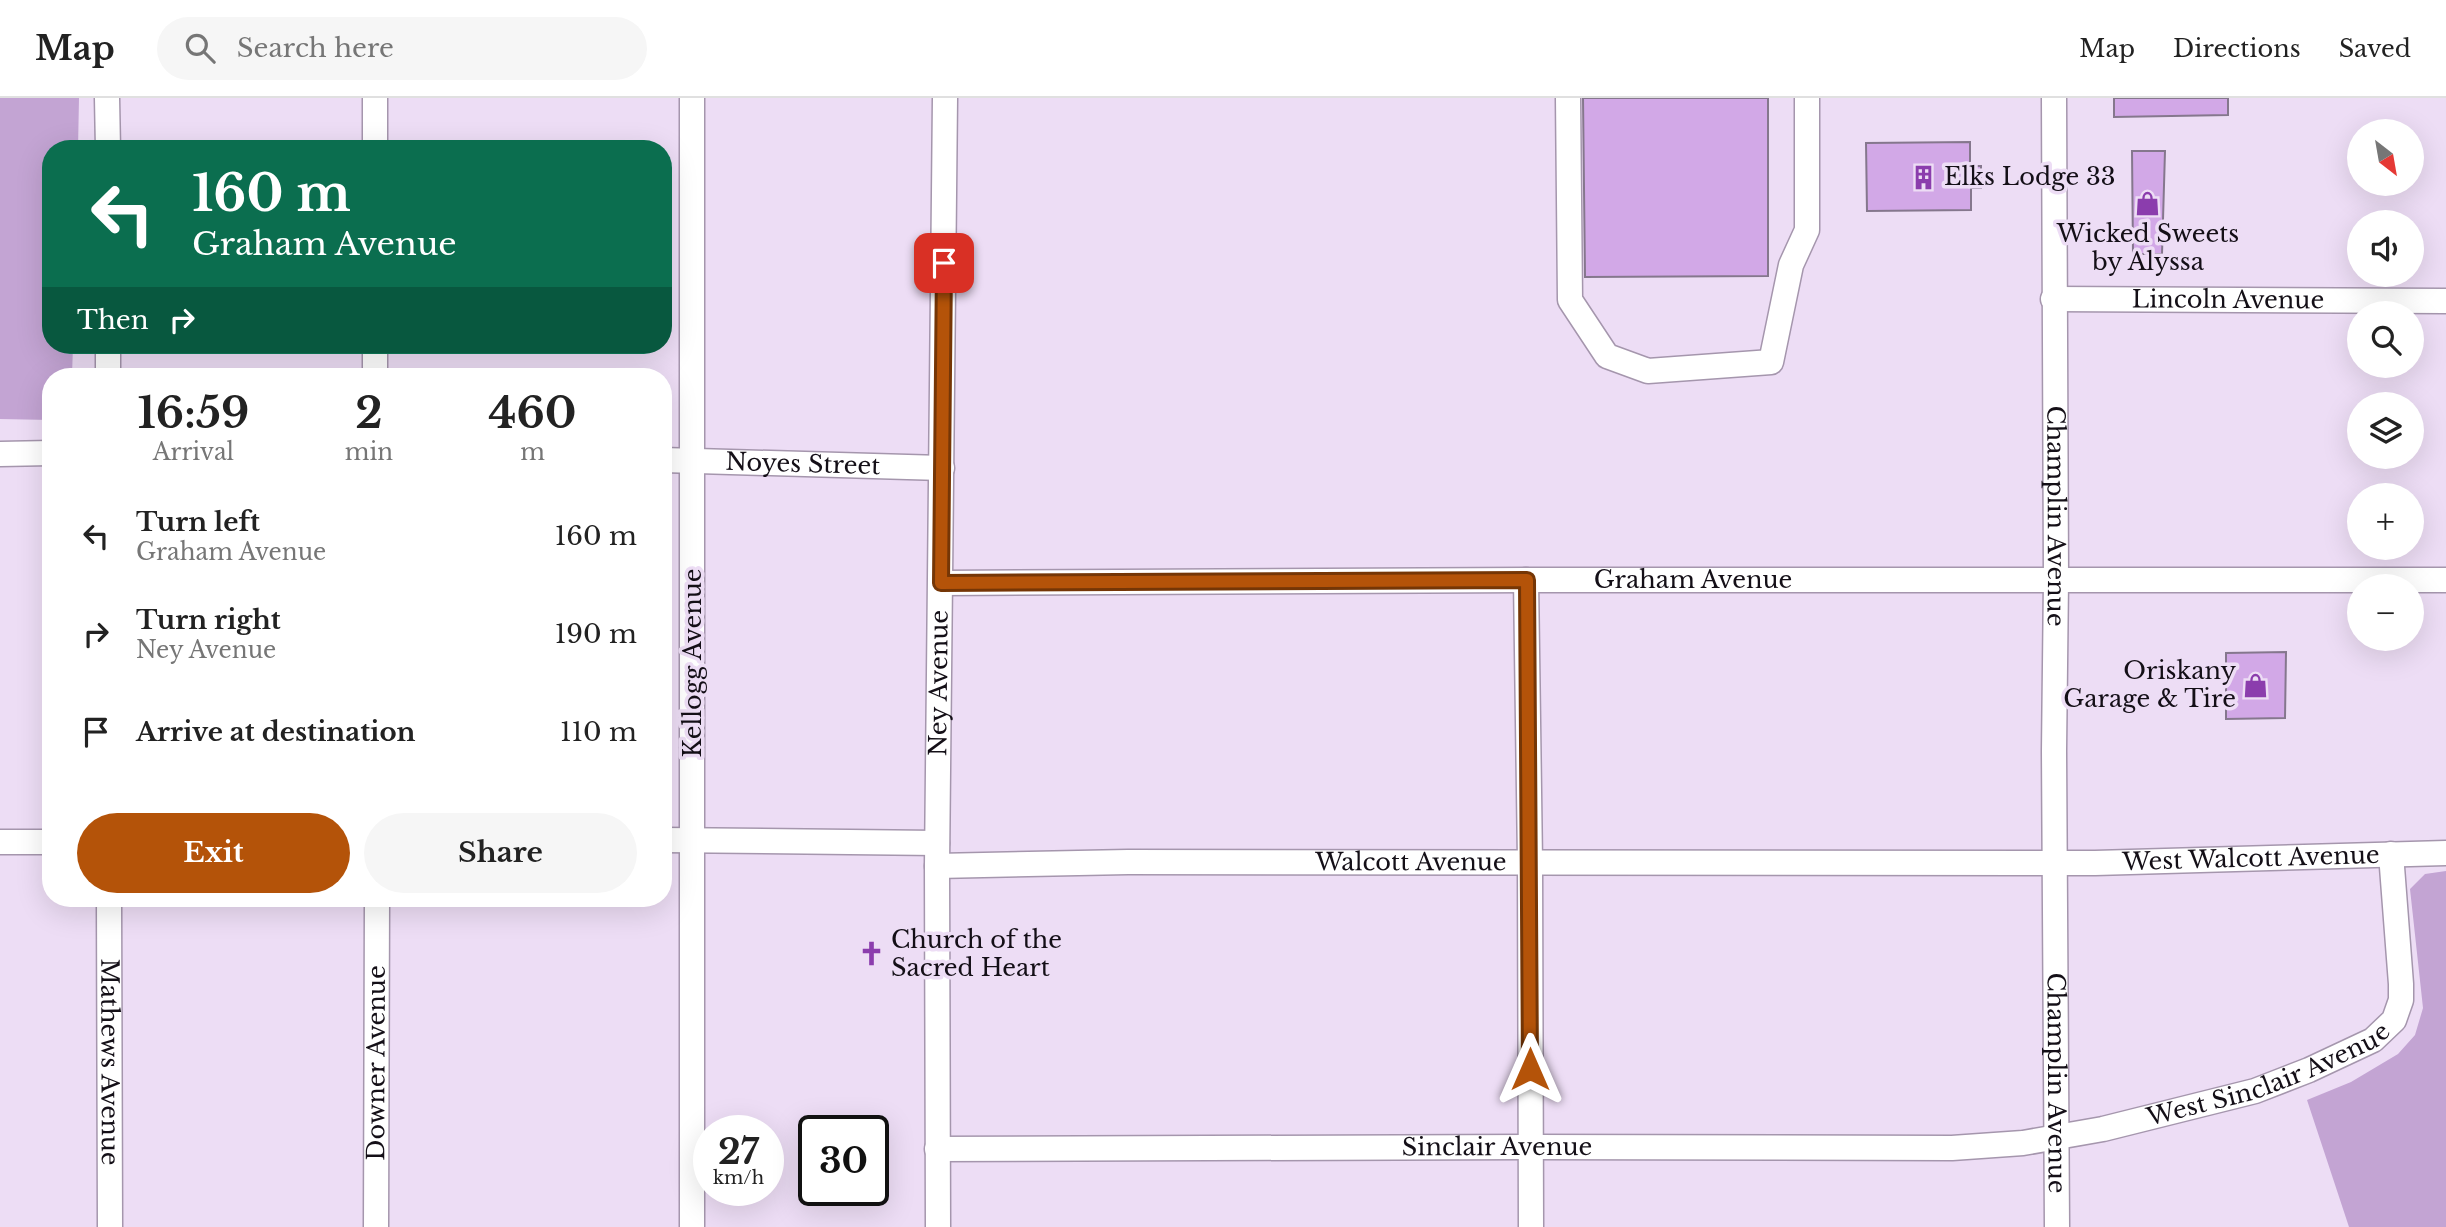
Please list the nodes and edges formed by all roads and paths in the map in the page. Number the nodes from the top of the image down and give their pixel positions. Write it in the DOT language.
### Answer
graph roads {
  1 [pos="107,98"];
  2 [pos="375,98"];
  3 [pos="692,98"];
  4 [pos="945,98"];
  5 [pos="1569,98"];
  6 [pos="1807,98"];
  7 [pos="2054,98"];
  8 [pos="108,140"];
  9 [pos="375,140"];
  10 [pos="2053,299"];
  11 [pos="2446,301"];
  12 [pos="42,453"];
  13 [pos="0,454"];
  14 [pos="672,460"];
  15 [pos="693,460"];
  16 [pos="942,468"];
  17 [pos="1527,580"];
  18 [pos="2056,580"];
  19 [pos="2446,580"];
  20 [pos="941,583"];
  21 [pos="672,839"];
  22 [pos="694,839"];
  23 [pos="0,842"];
  24 [pos="42,842"];
  25 [pos="2446,853"];
  26 [pos="937,855"];
  27 [pos="2391,855"];
  28 [pos="1530,862"];
  29 [pos="2055,863"];
  30 [pos="109,907"];
  31 [pos="377,907"];
  32 [pos="2057,1138"];
  33 [pos="1530,1147"];
  34 [pos="937,1149"];
  35 [pos="110,1227"];
  36 [pos="376,1227"];
  37 [pos="692,1227"];
  38 [pos="938,1227"];
  39 [pos="1531,1227"];
  40 [pos="2057,1227"];
  1 -- 8 [label="street"];
  2 -- 9 [label="street"];
  3 -- 15 [label="street, Kellogg Avenue"];
  4 -- 16 [label="street, Ney Avenue"];
  5 -- 6 [label="street"];
  7 -- 10 [label="street, Champlin Avenue"];
  10 -- 11 [label="street, Lincoln Avenue"];
  10 -- 18 [label="street, Champlin Avenue"];
  12 -- 13 [label="street"];
  14 -- 15 [label="street, Noyes Street"];
  15 -- 16 [label="street, Noyes Street"];
  15 -- 22 [label="street, Kellogg Avenue"];
  16 -- 20 [label="street, Ney Avenue"];
  17 -- 18 [label="street, Graham Avenue"];
  17 -- 20 [label="street, Graham Avenue"];
  17 -- 28 [label="street"];
  18 -- 19 [label="street, Graham Avenue"];
  18 -- 29 [label="street, Champlin Avenue"];
  20 -- 26 [label="street, Ney Avenue"];
  21 -- 22 [label="street, Walcott Avenue"];
  22 -- 26 [label="street, Walcott Avenue"];
  22 -- 37 [label="street, Kellogg Avenue"];
  23 -- 24 [label="street"];
  25 -- 27 [label="street, West Walcott Avenue"];
  26 -- 28 [label="street, Walcott Avenue"];
  26 -- 34 [label="street, Ney Avenue"];
  27 -- 29 [label="street, West Walcott Avenue"];
  27 -- 32 [label="street, West Sinclair Avenue"];
  28 -- 29 [label="street, Walcott Avenue"];
  28 -- 33 [label="street"];
  29 -- 32 [label="street, Champlin Avenue"];
  30 -- 35 [label="street, Mathews Avenue"];
  31 -- 36 [label="street, Downer Avenue"];
  32 -- 33 [label="street, Sinclair Avenue"];
  32 -- 40 [label="street, Champlin Avenue"];
  33 -- 34 [label="street, Sinclair Avenue"];
  33 -- 39 [label="street"];
  34 -- 38 [label="street, Ney Avenue"];
}
